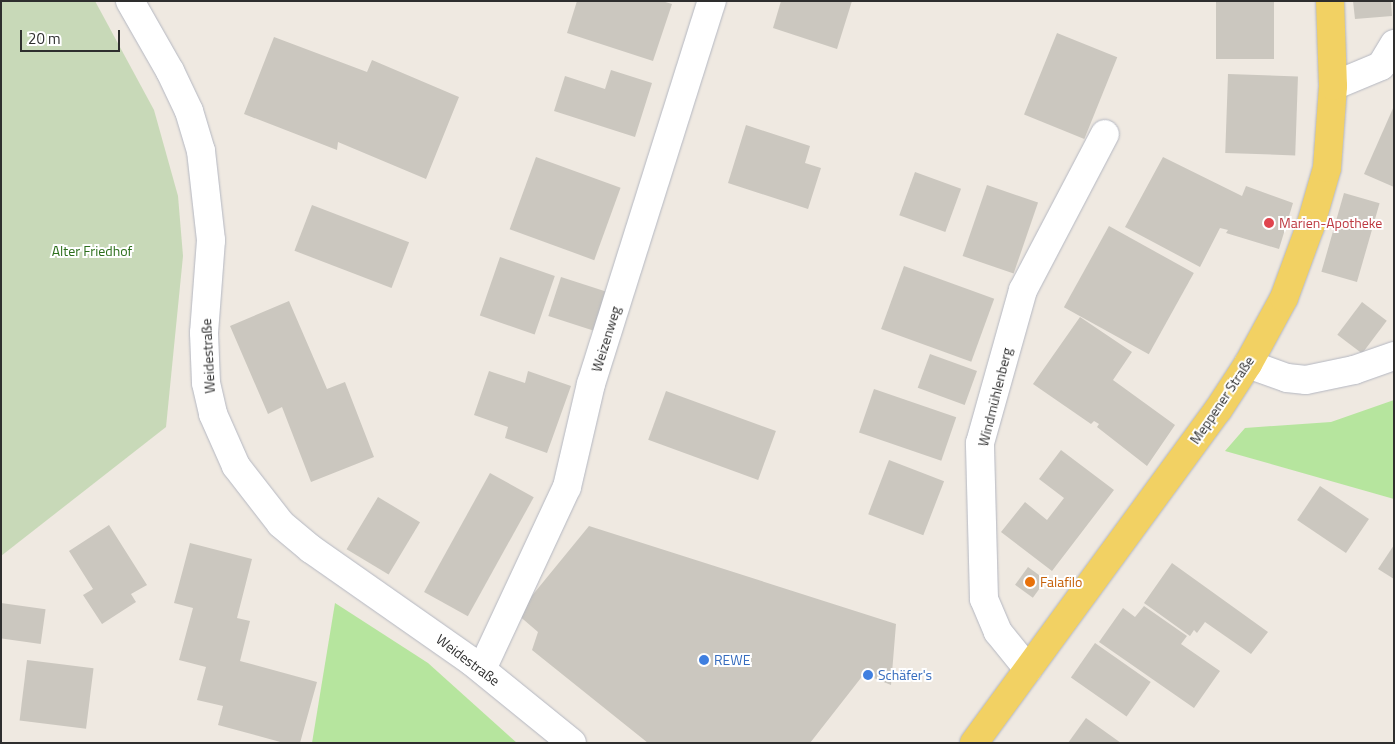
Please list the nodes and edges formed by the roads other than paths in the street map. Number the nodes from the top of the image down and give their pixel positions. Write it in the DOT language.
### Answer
graph roads {
  1 [pos="130,1"];
  2 [pos="712,1"];
  3 [pos="1330,1"];
  4 [pos="1394,44"];
  5 [pos="1333,86"];
  6 [pos="1105,134"];
  7 [pos="1394,356"];
  8 [pos="1248,364"];
  9 [pos="482,669"];
  10 [pos="1028,669"];
  11 [pos="570,741"];
  12 [pos="974,743"];
  1 -- 9 [label="street, Weidestraße"];
  2 -- 9 [label="street, Weizenweg"];
  3 -- 5 [label="main road, Meppener Straße"];
  4 -- 5 [label="street"];
  5 -- 8 [label="main road, Meppener Straße"];
  6 -- 10 [label="street, Windmühlenberg"];
  7 -- 8 [label="street"];
  8 -- 10 [label="main road, Meppener Straße"];
  9 -- 11 [label="street, Weidestraße"];
  10 -- 12 [label="main road, Meppener Straße"];
}
